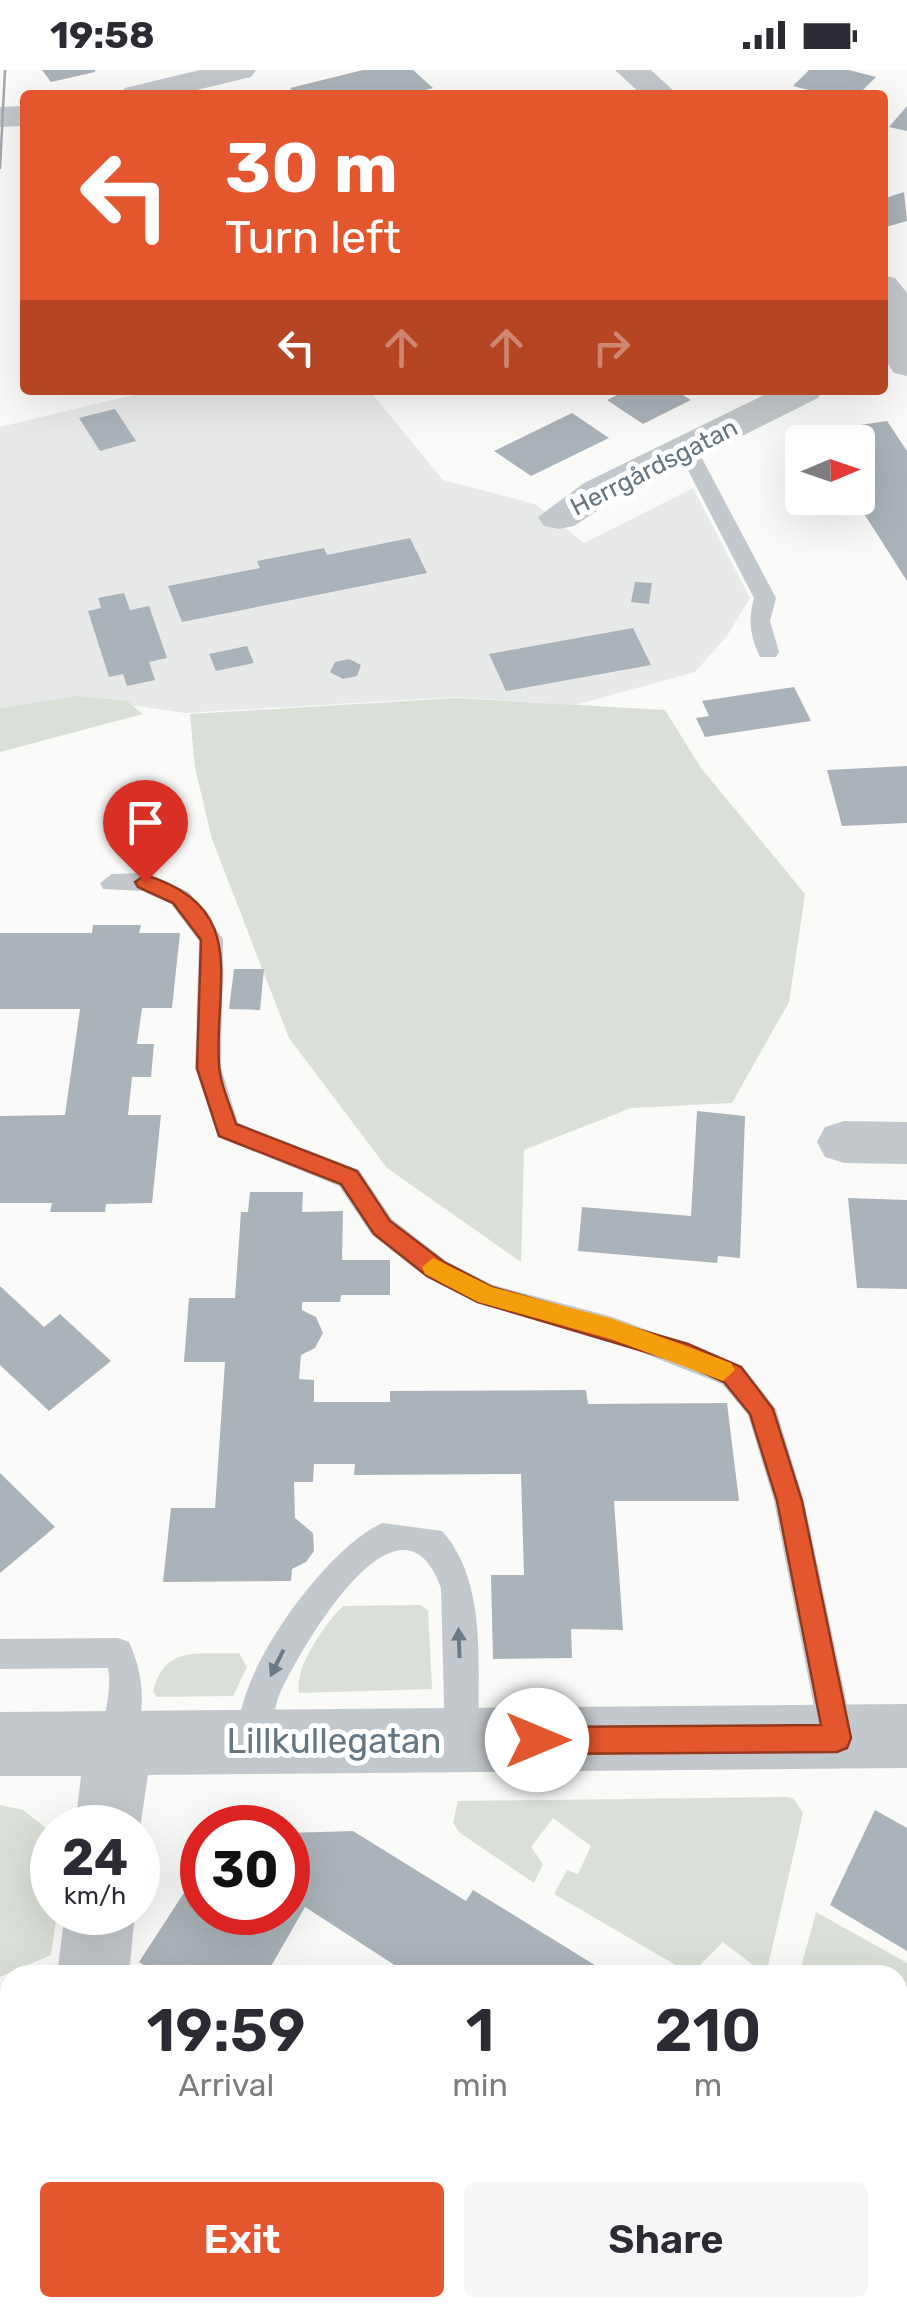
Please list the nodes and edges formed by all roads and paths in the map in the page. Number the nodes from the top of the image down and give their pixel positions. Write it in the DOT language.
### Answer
graph roads {
  1 [pos="240,70"];
  2 [pos="631,70"];
  3 [pos="157,90"];
  4 [pos="656,90"];
  5 [pos="888,293"];
  6 [pos="895,352"];
  7 [pos="794,395"];
  8 [pos="687,449"];
  9 [pos="559,516"];
  10 [pos="768,652"];
  11 [pos="112,883"];
  12 [pos="844,1142"];
  13 [pos="907,1143"];
  14 [pos="0,1654"];
  15 [pos="907,1736"];
  16 [pos="837,1738"];
  17 [pos="254,1741"];
  18 [pos="462,1741"];
  19 [pos="118,1743"];
  20 [pos="0,1744"];
  21 [pos="111,1805"];
  22 [pos="97,1935"];
  23 [pos="94,1965"];
  1 -- 3 [label="street"];
  2 -- 4 [label="street"];
  5 -- 6 [label="street"];
  7 -- 8 [label="street, Herrgårdsgatan"];
  8 -- 9 [label="street, Herrgårdsgatan"];
  8 -- 10 [label="lane"];
  11 -- 16 [label="lane"];
  12 -- 13 [label="street"];
  14 -- 19 [label="lane"];
  15 -- 16 [label="street, Lillkullegatan"];
  16 -- 18 [label="street, Lillkullegatan"];
  17 -- 18 [label="street, Lillkullegatan"];
  18 -- 17 [label="lane, one-way"];
  17 -- 19 [label="street, Lillkullegatan"];
  19 -- 20 [label="street, Lillkullegatan"];
  19 -- 21 [label="street"];
  22 -- 23 [label="street"];
}
